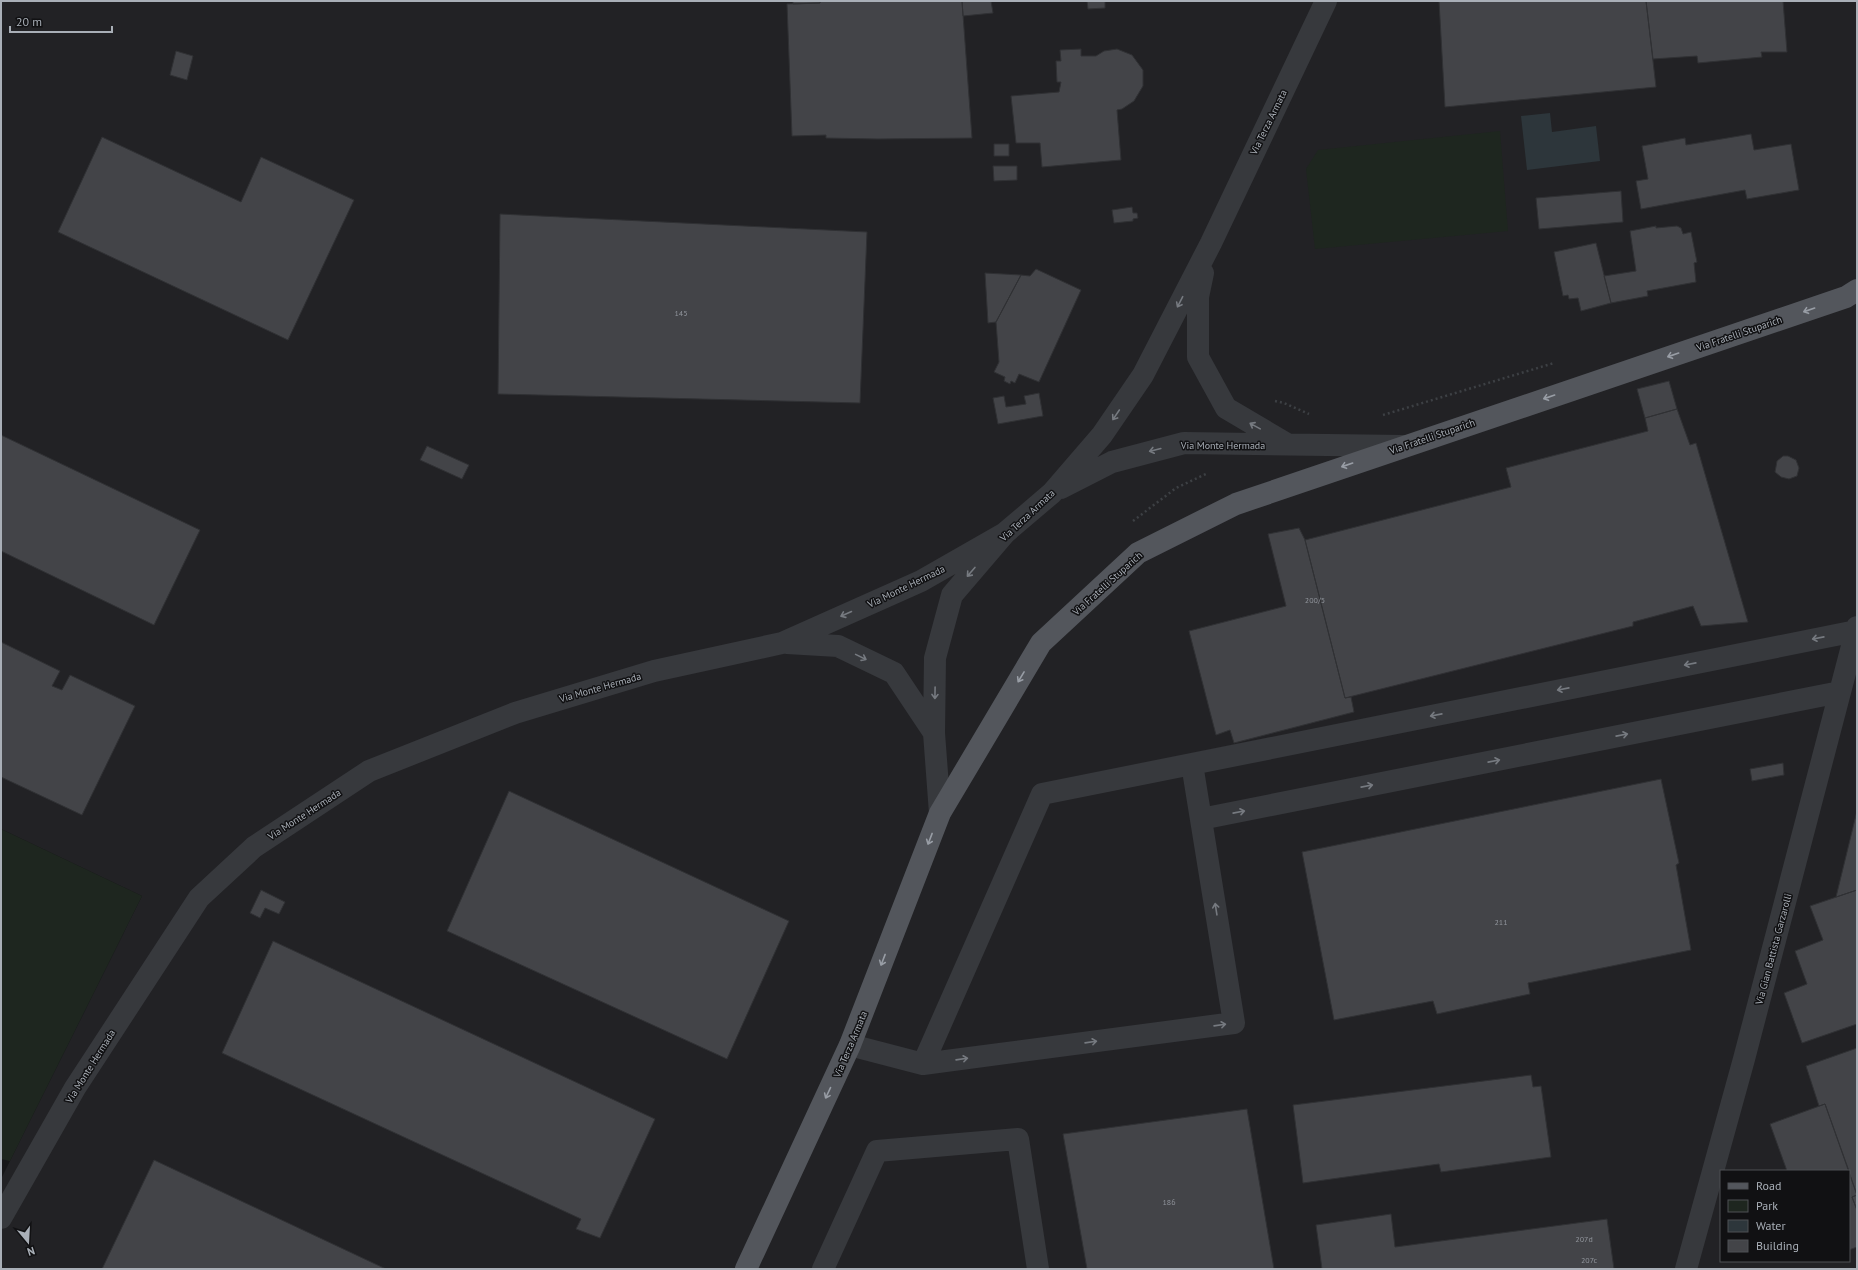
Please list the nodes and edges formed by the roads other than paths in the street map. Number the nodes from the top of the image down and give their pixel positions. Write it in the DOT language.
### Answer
graph roads {
  1 [pos="1326,1"];
  2 [pos="1211,243"];
  3 [pos="1853,294"];
  4 [pos="1290,445"];
  5 [pos="1403,446"];
  6 [pos="1052,493"];
  7 [pos="1005,533"];
  8 [pos="1857,629"];
  9 [pos="782,643"];
  10 [pos="1041,644"];
  11 [pos="1840,692"];
  12 [pos="934,733"];
  13 [pos="1192,764"];
  14 [pos="940,813"];
  15 [pos="1201,820"];
  16 [pos="850,1045"];
  17 [pos="923,1064"];
  18 [pos="1,1217"];
  19 [pos="746,1269"];
  20 [pos="824,1269"];
  21 [pos="1038,1269"];
  22 [pos="1686,1269"];
  1 -- 2 [label="street, Via Terza Armata"];
  4 -- 2 [label="street, Via Terza Armata, one-way"];
  2 -- 6 [label="street, Via Terza Armata, one-way"];
  3 -- 5 [label="main road, Via Fratelli Stuparich, one-way"];
  4 -- 5 [label="street, Via Monte Hermada"];
  4 -- 6 [label="street, Via Monte Hermada, one-way"];
  5 -- 10 [label="main road, Via Fratelli Stuparich, one-way"];
  6 -- 7 [label="street, Via Terza Armata"];
  7 -- 9 [label="street, Via Monte Hermada, one-way"];
  7 -- 12 [label="street, Via Terza Armata, one-way"];
  8 -- 11 [label="street, Via Gian Battista Garzarolli"];
  8 -- 13 [label="street, one-way"];
  9 -- 12 [label="street, Via Monte Hermada, one-way"];
  9 -- 18 [label="street, Via Monte Hermada"];
  10 -- 14 [label="main road, Via Terza Armata, one-way"];
  15 -- 11 [label="street, one-way"];
  11 -- 22 [label="street, Via Gian Battista Garzarolli"];
  12 -- 14 [label="street, Via Terza Armata"];
  13 -- 15 [label="street"];
  13 -- 17 [label="street"];
  14 -- 16 [label="main road, Via Terza Armata, one-way"];
  17 -- 15 [label="street, one-way"];
  16 -- 17 [label="street"];
  16 -- 19 [label="main road, Via Terza Armata, one-way"];
  20 -- 21 [label="street"];
}
